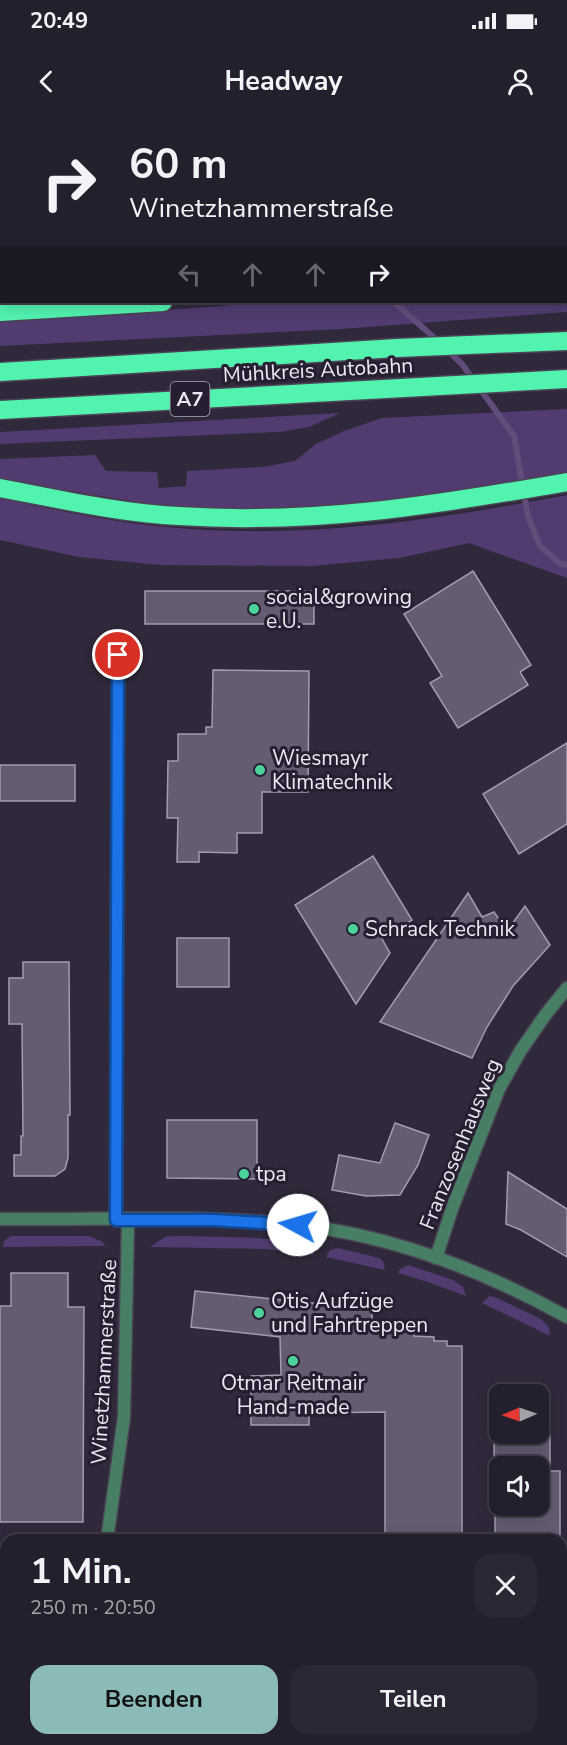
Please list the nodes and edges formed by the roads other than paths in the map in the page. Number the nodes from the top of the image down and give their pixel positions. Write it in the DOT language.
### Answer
graph roads {
  1 [pos="147,303"];
  2 [pos="0,312"];
  3 [pos="567,341"];
  4 [pos="0,372"];
  5 [pos="567,379"];
  6 [pos="0,410"];
  7 [pos="567,482"];
  8 [pos="0,488"];
  9 [pos="118,655"];
  10 [pos="567,988"];
  11 [pos="0,1220"];
  12 [pos="122,1220"];
  13 [pos="436,1258"];
  14 [pos="567,1317"];
  15 [pos="108,1534"];
  1 -- 2 [label="highway"];
  3 -- 4 [label="highway, Mühlkreis Autobahn / A7"];
  5 -- 6 [label="highway, Mühlkreis Autobahn / A7"];
  7 -- 8 [label="highway"];
  9 -- 12 [label="street, Winetzhammerstraße"];
  10 -- 13 [label="street, Franzosenhausweg"];
  11 -- 12 [label="street, Franzosenhausweg"];
  12 -- 13 [label="street, Franzosenhausweg"];
  12 -- 15 [label="street, Winetzhammerstraße"];
  13 -- 14 [label="street, Franzosenhausweg"];
}
